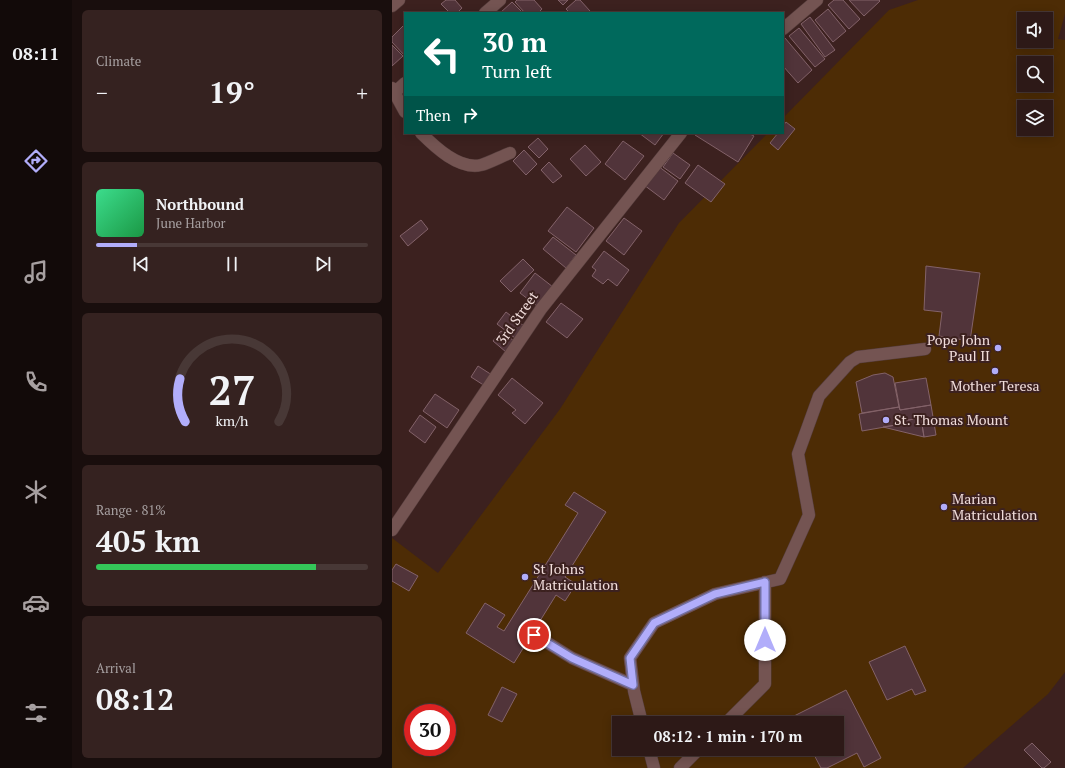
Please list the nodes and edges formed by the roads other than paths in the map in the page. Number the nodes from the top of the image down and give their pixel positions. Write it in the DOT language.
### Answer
graph roads {
  1 [pos="399,0"];
  2 [pos="500,0"];
  3 [pos="817,0"];
  4 [pos="392,6"];
  5 [pos="486,12"];
  6 [pos="784,27"];
  7 [pos="404,84"];
  8 [pos="393,90"];
  9 [pos="404,110"];
  10 [pos="423,134"];
  11 [pos="679,134"];
  12 [pos="510,152"];
  13 [pos="925,348"];
  14 [pos="394,527"];
  15 [pos="765,582"];
  16 [pos="534,635"];
  17 [pos="633,685"];
  18 [pos="640,716"];
  19 [pos="733,716"];
  20 [pos="651,756"];
  21 [pos="692,756"];
  22 [pos="654,768"];
  23 [pos="680,768"];
  1 -- 4 [label="street"];
  2 -- 5 [label="street"];
  3 -- 6 [label="street"];
  7 -- 8 [label="street"];
  8 -- 9 [label="street"];
  10 -- 12 [label="street"];
  11 -- 14 [label="street, 3rd Street"];
  13 -- 15 [label="street"];
  15 -- 17 [label="street"];
  15 -- 19 [label="street"];
  16 -- 17 [label="street"];
  17 -- 18 [label="street"];
  20 -- 22 [label="street"];
  21 -- 23 [label="street"];
}
